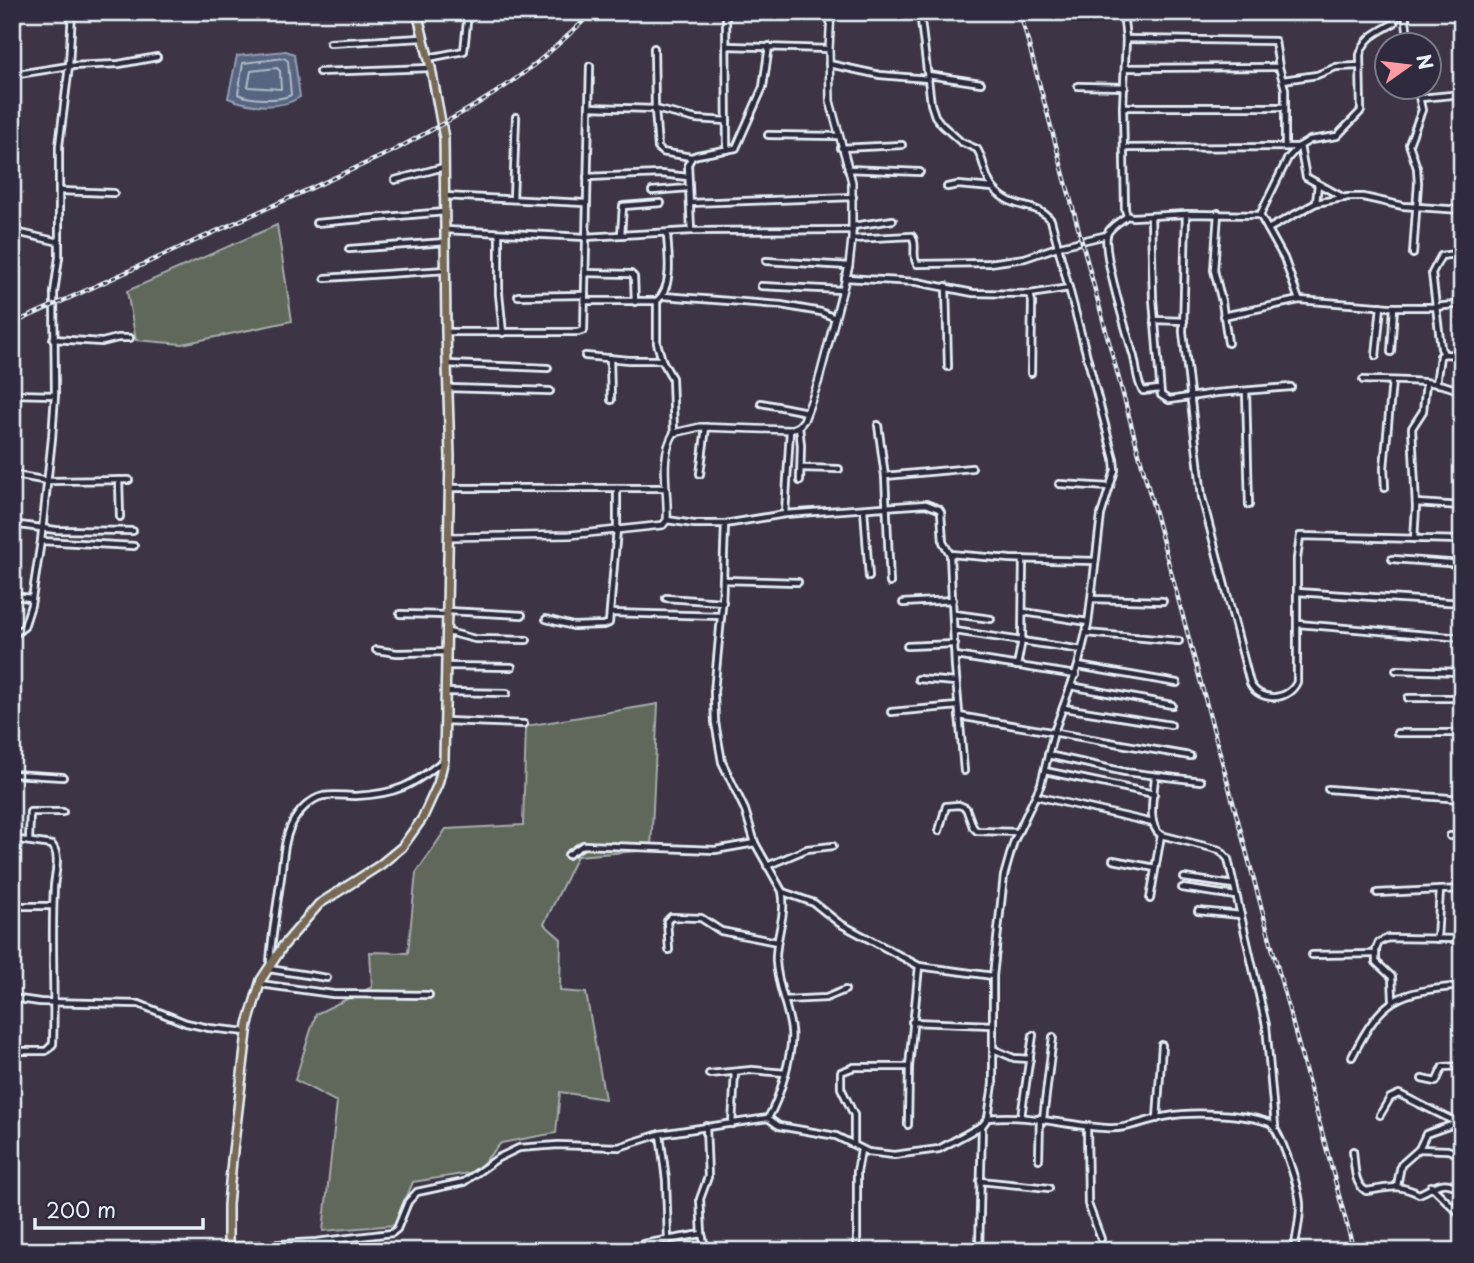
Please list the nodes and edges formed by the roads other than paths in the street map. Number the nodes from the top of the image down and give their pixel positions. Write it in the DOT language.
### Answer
graph roads {
  1 [pos="72,12"];
  2 [pos="417,12"];
  3 [pos="468,12"];
  4 [pos="726,12"];
  5 [pos="831,12"];
  6 [pos="920,12"];
  7 [pos="1123,12"];
  8 [pos="1398,12"];
  9 [pos="1405,12"];
  10 [pos="1407,32"];
  11 [pos="422,38"];
  12 [pos="1126,40"];
  13 [pos="330,43"];
  14 [pos="727,46"];
  15 [pos="769,46"];
  16 [pos="654,48"];
  17 [pos="829,49"];
  18 [pos="156,57"];
  19 [pos="428,58"];
  20 [pos="829,64"];
  21 [pos="69,66"];
  22 [pos="590,66"];
  23 [pos="1360,66"];
  24 [pos="1279,67"];
  25 [pos="431,68"];
  26 [pos="1126,68"];
  27 [pos="319,72"];
  28 [pos="12,75"];
  29 [pos="928,77"];
  30 [pos="1283,80"];
  31 [pos="981,83"];
  32 [pos="1078,86"];
  33 [pos="1125,87"];
  34 [pos="1462,94"];
  35 [pos="1442,96"];
  36 [pos="1421,102"];
  37 [pos="589,107"];
  38 [pos="1123,107"];
  39 [pos="1285,107"];
  40 [pos="654,109"];
  41 [pos="516,117"];
  42 [pos="727,121"];
  43 [pos="768,135"];
  44 [pos="838,136"];
  45 [pos="902,145"];
  46 [pos="1285,147"];
  47 [pos="1299,147"];
  48 [pos="841,148"];
  49 [pos="1124,148"];
  50 [pos="727,150"];
  51 [pos="692,157"];
  52 [pos="444,167"];
  53 [pos="848,170"];
  54 [pos="920,172"];
  55 [pos="586,177"];
  56 [pos="688,177"];
  57 [pos="395,180"];
  58 [pos="1318,184"];
  59 [pos="947,187"];
  60 [pos="688,188"];
  61 [pos="993,188"];
  62 [pos="60,191"];
  63 [pos="652,191"];
  64 [pos="114,193"];
  65 [pos="444,196"];
  66 [pos="853,197"];
  67 [pos="1344,198"];
  68 [pos="513,199"];
  69 [pos="586,203"];
  70 [pos="661,203"];
  71 [pos="690,203"];
  72 [pos="1316,203"];
  73 [pos="1416,206"];
  74 [pos="1462,209"];
  75 [pos="445,212"];
  76 [pos="1218,213"];
  77 [pos="1186,214"];
  78 [pos="1260,215"];
  79 [pos="1127,216"];
  80 [pos="1151,216"];
  81 [pos="893,220"];
  82 [pos="316,223"];
  83 [pos="853,228"];
  84 [pos="1268,229"];
  85 [pos="446,230"];
  86 [pos="12,231"];
  87 [pos="691,231"];
  88 [pos="499,233"];
  89 [pos="667,234"];
  90 [pos="621,235"];
  91 [pos="1107,235"];
  92 [pos="585,237"];
  93 [pos="852,239"];
  94 [pos="59,242"];
  95 [pos="446,242"];
  96 [pos="1059,246"];
  97 [pos="349,249"];
  98 [pos="1462,253"];
  99 [pos="1413,254"];
  100 [pos="766,261"];
  101 [pos="849,265"];
  102 [pos="446,270"];
  103 [pos="585,273"];
  104 [pos="325,278"];
  105 [pos="845,278"];
  106 [pos="761,286"];
  107 [pos="946,286"];
  108 [pos="1069,288"];
  109 [pos="842,290"];
  110 [pos="1030,294"];
  111 [pos="518,296"];
  112 [pos="663,296"];
  113 [pos="585,298"];
  114 [pos="1299,300"];
  115 [pos="657,301"];
  116 [pos="635,302"];
  117 [pos="1462,304"];
  118 [pos="1381,306"];
  119 [pos="1394,307"];
  120 [pos="1435,307"];
  121 [pos="1223,316"];
  122 [pos="835,318"];
  123 [pos="1154,320"];
  124 [pos="1184,321"];
  125 [pos="446,332"];
  126 [pos="503,333"];
  127 [pos="130,338"];
  128 [pos="54,339"];
  129 [pos="1228,342"];
  130 [pos="1391,352"];
  131 [pos="1444,354"];
  132 [pos="1460,355"];
  133 [pos="585,356"];
  134 [pos="1376,356"];
  135 [pos="610,358"];
  136 [pos="662,360"];
  137 [pos="447,364"];
  138 [pos="947,367"];
  139 [pos="548,368"];
  140 [pos="1031,373"];
  141 [pos="1363,380"];
  142 [pos="1392,381"];
  143 [pos="1426,383"];
  144 [pos="1436,384"];
  145 [pos="1291,387"];
  146 [pos="448,388"];
  147 [pos="1159,388"];
  148 [pos="550,391"];
  149 [pos="1246,391"];
  150 [pos="12,394"];
  151 [pos="1462,394"];
  152 [pos="55,395"];
  153 [pos="1191,397"];
  154 [pos="611,400"];
  155 [pos="761,403"];
  156 [pos="807,412"];
  157 [pos="878,425"];
  158 [pos="799,426"];
  159 [pos="706,427"];
  160 [pos="790,430"];
  161 [pos="674,433"];
  162 [pos="801,468"];
  163 [pos="972,468"];
  164 [pos="839,469"];
  165 [pos="700,474"];
  166 [pos="15,475"];
  167 [pos="885,476"];
  168 [pos="119,480"];
  169 [pos="129,480"];
  170 [pos="48,481"];
  171 [pos="800,481"];
  172 [pos="1059,484"];
  173 [pos="1110,487"];
  174 [pos="449,488"];
  175 [pos="617,488"];
  176 [pos="664,488"];
  177 [pos="1385,488"];
  178 [pos="1416,503"];
  179 [pos="1250,505"];
  180 [pos="887,506"];
  181 [pos="1462,506"];
  182 [pos="864,509"];
  183 [pos="785,514"];
  184 [pos="120,517"];
  185 [pos="667,520"];
  186 [pos="12,524"];
  187 [pos="725,524"];
  188 [pos="42,529"];
  189 [pos="617,529"];
  190 [pos="133,531"];
  191 [pos="450,537"];
  192 [pos="1414,539"];
  193 [pos="1462,540"];
  194 [pos="41,541"];
  195 [pos="134,546"];
  196 [pos="950,554"];
  197 [pos="1023,559"];
  198 [pos="1392,559"];
  199 [pos="1095,561"];
  200 [pos="1462,564"];
  201 [pos="869,577"];
  202 [pos="723,580"];
  203 [pos="798,582"];
  204 [pos="890,583"];
  205 [pos="1297,592"];
  206 [pos="12,596"];
  207 [pos="32,597"];
  208 [pos="666,598"];
  209 [pos="1091,599"];
  210 [pos="953,600"];
  211 [pos="1163,601"];
  212 [pos="723,602"];
  213 [pos="903,603"];
  214 [pos="1462,603"];
  215 [pos="1024,612"];
  216 [pos="448,613"];
  217 [pos="610,613"];
  218 [pos="400,614"];
  219 [pos="954,614"];
  220 [pos="522,615"];
  221 [pos="721,616"];
  222 [pos="546,619"];
  223 [pos="991,619"];
  224 [pos="1088,622"];
  225 [pos="1297,624"];
  226 [pos="955,631"];
  227 [pos="448,632"];
  228 [pos="1086,633"];
  229 [pos="12,636"];
  230 [pos="1462,638"];
  231 [pos="527,640"];
  232 [pos="1022,640"];
  233 [pos="1179,641"];
  234 [pos="956,644"];
  235 [pos="906,646"];
  236 [pos="376,650"];
  237 [pos="1082,650"];
  238 [pos="447,652"];
  239 [pos="956,656"];
  240 [pos="447,666"];
  241 [pos="1017,666"];
  242 [pos="1078,666"];
  243 [pos="512,667"];
  244 [pos="1396,670"];
  245 [pos="1462,672"];
  246 [pos="1076,675"];
  247 [pos="918,679"];
  248 [pos="956,682"];
  249 [pos="1177,683"];
  250 [pos="1071,686"];
  251 [pos="446,692"];
  252 [pos="507,693"];
  253 [pos="1408,698"];
  254 [pos="1462,698"];
  255 [pos="1172,705"];
  256 [pos="958,706"];
  257 [pos="1064,708"];
  258 [pos="891,712"];
  259 [pos="958,716"];
  260 [pos="446,721"];
  261 [pos="524,724"];
  262 [pos="1171,725"];
  263 [pos="1054,732"];
  264 [pos="1397,733"];
  265 [pos="1462,733"];
  266 [pos="1048,755"];
  267 [pos="1190,756"];
  268 [pos="444,761"];
  269 [pos="964,771"];
  270 [pos="1045,771"];
  271 [pos="12,774"];
  272 [pos="63,777"];
  273 [pos="1155,777"];
  274 [pos="1201,781"];
  275 [pos="1328,789"];
  276 [pos="1154,794"];
  277 [pos="1036,796"];
  278 [pos="1462,799"];
  279 [pos="63,812"];
  280 [pos="1153,823"];
  281 [pos="939,831"];
  282 [pos="1018,832"];
  283 [pos="1161,835"];
  284 [pos="1462,835"];
  285 [pos="1450,836"];
  286 [pos="12,839"];
  287 [pos="29,841"];
  288 [pos="755,843"];
  289 [pos="833,846"];
  290 [pos="568,855"];
  291 [pos="1113,860"];
  292 [pos="767,866"];
  293 [pos="1155,868"];
  294 [pos="1184,878"];
  295 [pos="1234,885"];
  296 [pos="1182,888"];
  297 [pos="1462,889"];
  298 [pos="1440,890"];
  299 [pos="782,891"];
  300 [pos="1377,893"];
  301 [pos="1237,896"];
  302 [pos="1150,899"];
  303 [pos="12,906"];
  304 [pos="54,906"];
  305 [pos="1198,911"];
  306 [pos="1241,915"];
  307 [pos="1437,939"];
  308 [pos="1462,939"];
  309 [pos="777,942"];
  310 [pos="669,950"];
  311 [pos="1376,954"];
  312 [pos="1312,955"];
  313 [pos="919,966"];
  314 [pos="268,967"];
  315 [pos="992,976"];
  316 [pos="327,978"];
  317 [pos="260,984"];
  318 [pos="1462,986"];
  319 [pos="845,990"];
  320 [pos="429,995"];
  321 [pos="12,998"];
  322 [pos="1393,999"];
  323 [pos="784,1000"];
  324 [pos="55,1002"];
  325 [pos="912,1022"];
  326 [pos="992,1025"];
  327 [pos="247,1032"];
  328 [pos="1034,1035"];
  329 [pos="1054,1037"];
  330 [pos="1162,1045"];
  331 [pos="993,1049"];
  332 [pos="1352,1056"];
  333 [pos="1030,1059"];
  334 [pos="12,1064"];
  335 [pos="1462,1066"];
  336 [pos="909,1067"];
  337 [pos="735,1072"];
  338 [pos="785,1073"];
  339 [pos="709,1074"];
  340 [pos="1422,1079"];
  341 [pos="1380,1115"];
  342 [pos="1021,1117"];
  343 [pos="768,1118"];
  344 [pos="988,1118"];
  345 [pos="1042,1119"];
  346 [pos="1157,1119"];
  347 [pos="732,1124"];
  348 [pos="1460,1124"];
  349 [pos="908,1125"];
  350 [pos="706,1126"];
  351 [pos="982,1126"];
  352 [pos="1087,1126"];
  353 [pos="1275,1127"];
  354 [pos="660,1134"];
  355 [pos="855,1144"];
  356 [pos="1419,1149"];
  357 [pos="861,1150"];
  358 [pos="1353,1151"];
  359 [pos="1462,1156"];
  360 [pos="1039,1159"];
  361 [pos="980,1181"];
  362 [pos="1397,1186"];
  363 [pos="1431,1186"];
  364 [pos="1049,1188"];
  365 [pos="1462,1189"];
  366 [pos="1462,1216"];
  367 [pos="702,1234"];
  368 [pos="1101,1239"];
  369 [pos="668,1241"];
  370 [pos="1462,1247"];
  371 [pos="228,1249"];
  372 [pos="637,1251"];
  373 [pos="706,1251"];
  374 [pos="857,1251"];
  375 [pos="979,1251"];
  376 [pos="1294,1251"];
  377 [pos="1437,1251"];
  1 -- 21 [label="street"];
  2 -- 11 [label="main road"];
  3 -- 19 [label="street"];
  4 -- 14 [label="street"];
  5 -- 17 [label="street"];
  6 -- 29 [label="street"];
  7 -- 12 [label="street"];
  8 -- 23 [label="street"];
  9 -- 10 [label="street"];
  11 -- 13 [label="street"];
  11 -- 19 [label="main road"];
  12 -- 24 [label="street"];
  12 -- 26 [label="street"];
  14 -- 15 [label="street"];
  14 -- 42 [label="street"];
  15 -- 17 [label="street"];
  15 -- 50 [label="street"];
  16 -- 40 [label="street"];
  17 -- 20 [label="street"];
  18 -- 21 [label="street"];
  19 -- 25 [label="main road"];
  20 -- 29 [label="street"];
  20 -- 44 [label="street"];
  21 -- 28 [label="street"];
  21 -- 62 [label="street"];
  22 -- 37 [label="street"];
  23 -- 30 [label="street"];
  23 -- 47 [label="street"];
  24 -- 26 [label="street"];
  24 -- 30 [label="street"];
  25 -- 27 [label="street"];
  25 -- 52 [label="main road"];
  26 -- 33 [label="street"];
  29 -- 31 [label="street"];
  29 -- 61 [label="street"];
  30 -- 39 [label="street"];
  32 -- 33 [label="street"];
  33 -- 38 [label="street"];
  34 -- 35 [label="street"];
  36 -- 73 [label="street"];
  37 -- 40 [label="street"];
  37 -- 55 [label="street"];
  38 -- 39 [label="street"];
  38 -- 49 [label="street"];
  39 -- 46 [label="street"];
  40 -- 42 [label="street"];
  40 -- 51 [label="street"];
  41 -- 68 [label="street"];
  42 -- 50 [label="street"];
  43 -- 44 [label="street"];
  44 -- 48 [label="street"];
  45 -- 48 [label="street"];
  46 -- 47 [label="street"];
  46 -- 49 [label="street"];
  47 -- 58 [label="street"];
  47 -- 78 [label="street"];
  48 -- 53 [label="street"];
  49 -- 79 [label="street"];
  50 -- 51 [label="street"];
  51 -- 56 [label="street"];
  52 -- 57 [label="street"];
  52 -- 65 [label="main road"];
  53 -- 54 [label="street"];
  53 -- 66 [label="street"];
  55 -- 56 [label="street"];
  55 -- 69 [label="street"];
  56 -- 60 [label="street"];
  58 -- 67 [label="street"];
  58 -- 72 [label="street"];
  59 -- 61 [label="street"];
  60 -- 63 [label="street"];
  60 -- 71 [label="street"];
  61 -- 96 [label="street"];
  62 -- 64 [label="street"];
  62 -- 94 [label="street"];
  65 -- 68 [label="street"];
  65 -- 75 [label="main road"];
  66 -- 71 [label="street"];
  66 -- 83 [label="street"];
  67 -- 72 [label="street"];
  67 -- 73 [label="street"];
  68 -- 69 [label="street"];
  69 -- 92 [label="street"];
  70 -- 90 [label="street"];
  71 -- 87 [label="street"];
  72 -- 84 [label="street"];
  73 -- 74 [label="street"];
  73 -- 99 [label="street"];
  75 -- 82 [label="street"];
  75 -- 85 [label="main road"];
  76 -- 77 [label="street"];
  76 -- 78 [label="street"];
  76 -- 121 [label="street"];
  77 -- 80 [label="street"];
  77 -- 124 [label="street"];
  78 -- 84 [label="street"];
  79 -- 80 [label="street"];
  79 -- 91 [label="street"];
  80 -- 123 [label="street"];
  81 -- 83 [label="street"];
  83 -- 87 [label="street"];
  83 -- 93 [label="street"];
  84 -- 114 [label="street"];
  85 -- 88 [label="street"];
  85 -- 95 [label="main road"];
  86 -- 94 [label="street"];
  87 -- 89 [label="street"];
  88 -- 92 [label="street"];
  88 -- 126 [label="street"];
  89 -- 90 [label="street"];
  89 -- 112 [label="street"];
  90 -- 92 [label="street"];
  91 -- 96 [label="street"];
  91 -- 147 [label="street"];
  92 -- 103 [label="street"];
  93 -- 96 [label="street"];
  93 -- 101 [label="street"];
  94 -- 128 [label="street"];
  95 -- 97 [label="street"];
  95 -- 102 [label="main road"];
  96 -- 108 [label="street"];
  98 -- 120 [label="street"];
  100 -- 101 [label="street"];
  101 -- 105 [label="street"];
  102 -- 104 [label="street"];
  102 -- 125 [label="main road"];
  103 -- 113 [label="street"];
  103 -- 116 [label="street"];
  105 -- 107 [label="street"];
  105 -- 109 [label="street"];
  106 -- 109 [label="street"];
  107 -- 110 [label="street"];
  107 -- 138 [label="street"];
  108 -- 110 [label="street"];
  108 -- 173 [label="street"];
  109 -- 122 [label="street"];
  110 -- 140 [label="street"];
  111 -- 113 [label="street"];
  112 -- 115 [label="street"];
  112 -- 122 [label="street"];
  113 -- 116 [label="street"];
  113 -- 126 [label="street"];
  114 -- 118 [label="street"];
  114 -- 121 [label="street"];
  115 -- 116 [label="street"];
  115 -- 136 [label="street"];
  117 -- 120 [label="street"];
  118 -- 119 [label="street"];
  118 -- 134 [label="street"];
  119 -- 120 [label="street"];
  119 -- 130 [label="street"];
  120 -- 131 [label="street"];
  121 -- 129 [label="street"];
  122 -- 156 [label="street"];
  123 -- 124 [label="street"];
  123 -- 147 [label="street"];
  124 -- 153 [label="street"];
  125 -- 126 [label="street"];
  125 -- 137 [label="main road"];
  127 -- 128 [label="street"];
  128 -- 152 [label="street"];
  131 -- 132 [label="street"];
  131 -- 144 [label="street"];
  133 -- 135 [label="street"];
  135 -- 136 [label="street"];
  135 -- 154 [label="street"];
  136 -- 161 [label="street"];
  137 -- 139 [label="street"];
  137 -- 146 [label="main road"];
  141 -- 142 [label="street"];
  142 -- 143 [label="street"];
  142 -- 177 [label="street"];
  143 -- 144 [label="street"];
  143 -- 178 [label="street"];
  144 -- 151 [label="street"];
  145 -- 149 [label="street"];
  146 -- 148 [label="street"];
  146 -- 174 [label="main road"];
  147 -- 153 [label="street"];
  149 -- 153 [label="street"];
  149 -- 179 [label="street"];
  150 -- 152 [label="street"];
  152 -- 170 [label="street"];
  153 -- 225 [label="street"];
  155 -- 156 [label="street"];
  156 -- 158 [label="street"];
  157 -- 167 [label="street"];
  158 -- 160 [label="street"];
  158 -- 162 [label="street"];
  159 -- 160 [label="street"];
  159 -- 161 [label="street"];
  159 -- 165 [label="street"];
  160 -- 183 [label="street"];
  161 -- 176 [label="street"];
  162 -- 164 [label="street"];
  162 -- 171 [label="street"];
  163 -- 167 [label="street"];
  166 -- 170 [label="street"];
  167 -- 180 [label="street"];
  168 -- 169 [label="street"];
  168 -- 170 [label="street"];
  168 -- 184 [label="street"];
  170 -- 188 [label="street"];
  172 -- 173 [label="street"];
  173 -- 199 [label="street"];
  174 -- 175 [label="street"];
  174 -- 191 [label="main road"];
  175 -- 176 [label="street"];
  175 -- 189 [label="street"];
  176 -- 185 [label="street"];
  178 -- 181 [label="street"];
  178 -- 192 [label="street"];
  180 -- 182 [label="street"];
  180 -- 196 [label="street"];
  180 -- 204 [label="street"];
  182 -- 183 [label="street"];
  182 -- 201 [label="street"];
  183 -- 187 [label="street"];
  185 -- 187 [label="street"];
  185 -- 189 [label="street"];
  186 -- 188 [label="street"];
  187 -- 202 [label="street"];
  188 -- 190 [label="street"];
  188 -- 194 [label="street"];
  189 -- 191 [label="street"];
  189 -- 217 [label="street"];
  191 -- 216 [label="main road"];
  192 -- 193 [label="street"];
  192 -- 205 [label="street"];
  194 -- 195 [label="street"];
  194 -- 207 [label="street"];
  196 -- 197 [label="street"];
  196 -- 210 [label="street"];
  197 -- 199 [label="street"];
  197 -- 215 [label="street"];
  198 -- 200 [label="street"];
  199 -- 209 [label="street"];
  202 -- 203 [label="street"];
  202 -- 212 [label="street"];
  205 -- 214 [label="street"];
  205 -- 225 [label="street"];
  206 -- 207 [label="street"];
  207 -- 229 [label="street"];
  208 -- 212 [label="street"];
  209 -- 211 [label="street"];
  209 -- 224 [label="street"];
  210 -- 213 [label="street"];
  210 -- 219 [label="street"];
  212 -- 221 [label="street"];
  215 -- 224 [label="street"];
  215 -- 232 [label="street"];
  216 -- 218 [label="street"];
  216 -- 220 [label="street"];
  216 -- 227 [label="main road"];
  217 -- 221 [label="street"];
  217 -- 222 [label="street"];
  219 -- 223 [label="street"];
  219 -- 226 [label="street"];
  221 -- 288 [label="street"];
  224 -- 228 [label="street"];
  225 -- 230 [label="street"];
  226 -- 232 [label="street"];
  226 -- 234 [label="street"];
  227 -- 231 [label="street"];
  227 -- 238 [label="main road"];
  228 -- 233 [label="street"];
  228 -- 237 [label="street"];
  232 -- 237 [label="street"];
  232 -- 241 [label="street"];
  234 -- 235 [label="street"];
  234 -- 239 [label="street"];
  236 -- 238 [label="street"];
  237 -- 242 [label="street"];
  238 -- 240 [label="main road"];
  239 -- 241 [label="street"];
  239 -- 248 [label="street"];
  240 -- 243 [label="street"];
  240 -- 251 [label="main road"];
  241 -- 246 [label="street"];
  242 -- 246 [label="street"];
  242 -- 249 [label="street"];
  244 -- 245 [label="street"];
  246 -- 250 [label="street"];
  247 -- 248 [label="street"];
  248 -- 256 [label="street"];
  250 -- 255 [label="street"];
  250 -- 257 [label="street"];
  251 -- 252 [label="street"];
  251 -- 260 [label="main road"];
  253 -- 254 [label="street"];
  256 -- 258 [label="street"];
  256 -- 259 [label="street"];
  257 -- 262 [label="street"];
  257 -- 263 [label="street"];
  259 -- 263 [label="street"];
  259 -- 269 [label="street"];
  260 -- 261 [label="street"];
  260 -- 268 [label="main road"];
  263 -- 266 [label="street"];
  263 -- 267 [label="street"];
  264 -- 265 [label="street"];
  266 -- 270 [label="street"];
  266 -- 273 [label="street"];
  268 -- 314 [label="main road"];
  268 -- 314 [label="street"];
  270 -- 276 [label="street"];
  270 -- 277 [label="street"];
  271 -- 272 [label="street"];
  273 -- 274 [label="street"];
  273 -- 276 [label="street"];
  275 -- 278 [label="street"];
  276 -- 280 [label="street"];
  277 -- 280 [label="street"];
  277 -- 282 [label="street"];
  279 -- 287 [label="street"];
  280 -- 283 [label="street"];
  281 -- 282 [label="street"];
  282 -- 315 [label="street"];
  283 -- 293 [label="street"];
  283 -- 295 [label="street"];
  284 -- 285 [label="street"];
  286 -- 287 [label="street"];
  287 -- 304 [label="street"];
  288 -- 290 [label="street"];
  288 -- 292 [label="street"];
  289 -- 292 [label="street"];
  291 -- 293 [label="street"];
  292 -- 299 [label="street"];
  293 -- 302 [label="street"];
  294 -- 295 [label="street"];
  295 -- 301 [label="street"];
  296 -- 301 [label="street"];
  297 -- 298 [label="street"];
  298 -- 300 [label="street"];
  298 -- 307 [label="street"];
  299 -- 309 [label="street"];
  299 -- 313 [label="street"];
  301 -- 306 [label="street"];
  303 -- 304 [label="street"];
  304 -- 324 [label="street"];
  305 -- 306 [label="street"];
  306 -- 353 [label="street"];
  307 -- 308 [label="street"];
  307 -- 311 [label="street"];
  309 -- 310 [label="street"];
  309 -- 323 [label="street"];
  311 -- 312 [label="street"];
  311 -- 322 [label="street"];
  313 -- 315 [label="street"];
  313 -- 325 [label="street"];
  314 -- 316 [label="street"];
  314 -- 317 [label="main road"];
  315 -- 326 [label="street"];
  317 -- 320 [label="street"];
  317 -- 327 [label="main road"];
  318 -- 322 [label="street"];
  319 -- 323 [label="street"];
  321 -- 324 [label="street"];
  322 -- 332 [label="street"];
  323 -- 338 [label="street"];
  324 -- 327 [label="street"];
  324 -- 334 [label="street"];
  325 -- 326 [label="street"];
  325 -- 336 [label="street"];
  326 -- 331 [label="street"];
  327 -- 371 [label="main road"];
  328 -- 333 [label="street"];
  329 -- 345 [label="street"];
  330 -- 346 [label="street"];
  331 -- 333 [label="street"];
  331 -- 344 [label="street"];
  333 -- 342 [label="street"];
  335 -- 340 [label="street"];
  336 -- 349 [label="street"];
  336 -- 355 [label="street"];
  337 -- 338 [label="street"];
  337 -- 339 [label="street"];
  337 -- 347 [label="street"];
  338 -- 343 [label="street"];
  341 -- 348 [label="street"];
  342 -- 344 [label="street"];
  342 -- 345 [label="street"];
  343 -- 347 [label="street"];
  343 -- 355 [label="street"];
  344 -- 351 [label="street"];
  345 -- 352 [label="street"];
  345 -- 360 [label="street"];
  346 -- 352 [label="street"];
  346 -- 353 [label="street"];
  347 -- 350 [label="street"];
  348 -- 356 [label="street"];
  350 -- 354 [label="street"];
  350 -- 367 [label="street"];
  351 -- 357 [label="street"];
  351 -- 361 [label="street"];
  352 -- 368 [label="street"];
  353 -- 376 [label="street"];
  354 -- 369 [label="street"];
  354 -- 371 [label="street"];
  355 -- 357 [label="street"];
  356 -- 359 [label="street"];
  356 -- 362 [label="street"];
  357 -- 374 [label="street"];
  358 -- 362 [label="street"];
  361 -- 364 [label="street"];
  361 -- 375 [label="street"];
  362 -- 363 [label="street"];
  363 -- 365 [label="street"];
  363 -- 366 [label="street"];
  367 -- 369 [label="street"];
  367 -- 373 [label="street"];
  369 -- 372 [label="street"];
  370 -- 377 [label="street"];
}
